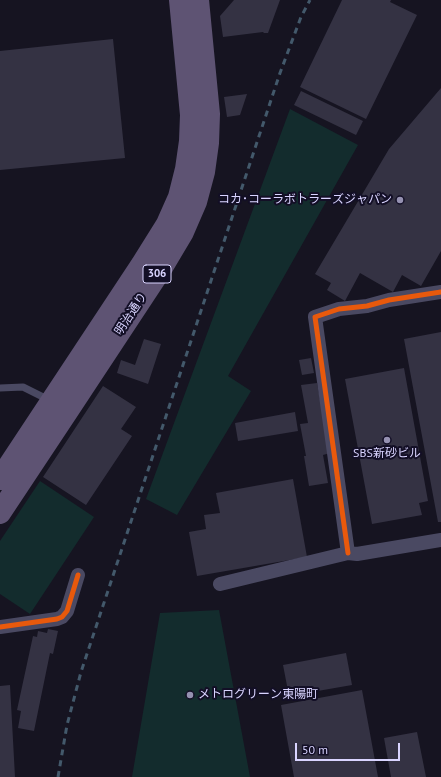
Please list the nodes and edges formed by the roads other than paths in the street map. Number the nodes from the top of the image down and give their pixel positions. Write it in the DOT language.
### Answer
graph roads {
  1 [pos="180,0"];
  2 [pos="198,0"];
  3 [pos="441,292"];
  4 [pos="0,388"];
  5 [pos="59,407"];
  6 [pos="0,479"];
  7 [pos="0,513"];
  8 [pos="441,540"];
  9 [pos="348,553"];
  10 [pos="78,575"];
  11 [pos="220,584"];
  12 [pos="0,628"];
  1 -- 5 [label="main road, 明治通り / 306"];
  2 -- 5 [label="main road, 明治通り / 306"];
  3 -- 9 [label="street"];
  4 -- 5 [label="lane"];
  5 -- 6 [label="main road, 明治通り / 306"];
  5 -- 7 [label="main road, 明治通り / 306"];
  8 -- 9 [label="street"];
  9 -- 11 [label="street"];
  10 -- 12 [label="street"];
}
